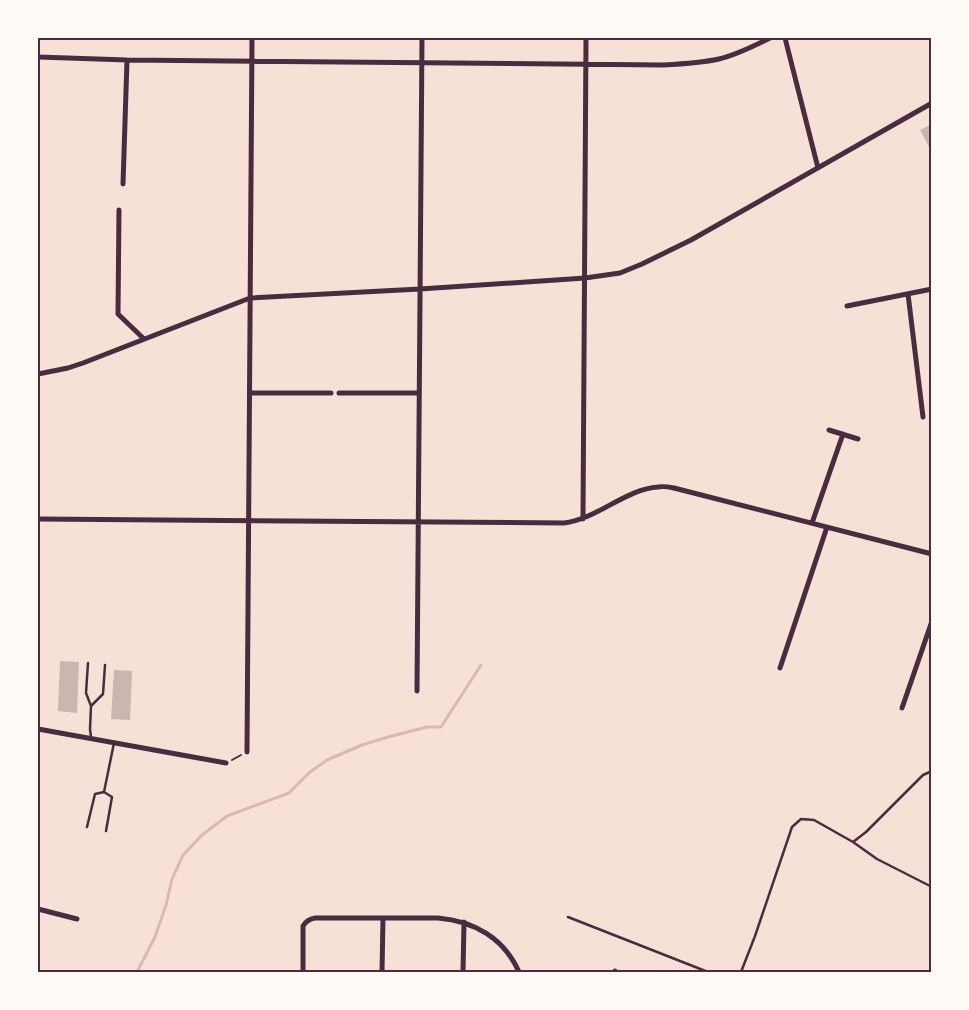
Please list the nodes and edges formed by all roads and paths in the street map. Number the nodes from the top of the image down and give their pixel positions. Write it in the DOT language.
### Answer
graph roads {
  1 [pos="252,38"];
  2 [pos="422,38"];
  3 [pos="586,38"];
  4 [pos="770,38"];
  5 [pos="785,38"];
  6 [pos="38,57"];
  7 [pos="127,60"];
  8 [pos="252,61"];
  9 [pos="422,63"];
  10 [pos="586,65"];
  11 [pos="932,103"];
  12 [pos="818,168"];
  13 [pos="123,184"];
  14 [pos="119,210"];
  15 [pos="585,278"];
  16 [pos="420,289"];
  17 [pos="932,289"];
  18 [pos="908,294"];
  19 [pos="250,298"];
  20 [pos="847,306"];
  21 [pos="144,339"];
  22 [pos="38,374"];
  23 [pos="250,393"];
  24 [pos="331,393"];
  25 [pos="339,393"];
  26 [pos="419,393"];
  27 [pos="923,417"];
  28 [pos="829,430"];
  29 [pos="843,434"];
  30 [pos="858,438"];
  31 [pos="38,518"];
  32 [pos="583,519"];
  33 [pos="249,520"];
  34 [pos="418,522"];
  35 [pos="812,523"];
  36 [pos="827,527"];
  37 [pos="932,554"];
  38 [pos="932,621"];
  39 [pos="88,663"];
  40 [pos="105,665"];
  41 [pos="780,668"];
  42 [pos="417,691"];
  43 [pos="91,706"];
  44 [pos="902,708"];
  45 [pos="38,729"];
  46 [pos="91,739"];
  47 [pos="114,743"];
  48 [pos="248,752"];
  49 [pos="226,763"];
  50 [pos="932,771"];
  51 [pos="104,792"];
  52 [pos="87,827"];
  53 [pos="106,831"];
  54 [pos="853,842"];
  55 [pos="932,887"];
  56 [pos="38,908"];
  57 [pos="568,917"];
  58 [pos="383,918"];
  59 [pos="77,919"];
  60 [pos="464,922"];
  61 [pos="303,972"];
  62 [pos="382,972"];
  63 [pos="463,972"];
  64 [pos="519,972"];
  65 [pos="708,972"];
  66 [pos="741,972"];
  1 -- 8 [label="street"];
  2 -- 9 [label="street"];
  3 -- 10 [label="street"];
  4 -- 10 [label="street"];
  5 -- 12 [label="street"];
  6 -- 7 [label="street"];
  7 -- 8 [label="street"];
  7 -- 13 [label="street"];
  8 -- 9 [label="street"];
  8 -- 19 [label="street"];
  9 -- 10 [label="street"];
  9 -- 16 [label="street"];
  10 -- 15 [label="street"];
  11 -- 12 [label="street"];
  12 -- 15 [label="street"];
  14 -- 21 [label="street"];
  15 -- 16 [label="street"];
  15 -- 32 [label="street"];
  16 -- 19 [label="street"];
  16 -- 26 [label="street"];
  17 -- 18 [label="street"];
  18 -- 20 [label="street"];
  18 -- 27 [label="street"];
  19 -- 21 [label="street"];
  19 -- 23 [label="street"];
  21 -- 22 [label="street"];
  23 -- 24 [label="street"];
  23 -- 33 [label="street"];
  25 -- 26 [label="street"];
  26 -- 34 [label="street"];
  28 -- 29 [label="street"];
  29 -- 30 [label="street"];
  29 -- 35 [label="street"];
  31 -- 33 [label="street"];
  32 -- 34 [label="street"];
  32 -- 35 [label="street"];
  33 -- 34 [label="street"];
  33 -- 48 [label="street"];
  34 -- 42 [label="street"];
  35 -- 36 [label="street"];
  36 -- 37 [label="street"];
  36 -- 41 [label="street"];
  38 -- 44 [label="street"];
  39 -- 43 [label="lane"];
  40 -- 43 [label="lane"];
  43 -- 46 [label="lane"];
  45 -- 46 [label="street"];
  46 -- 47 [label="street"];
  47 -- 49 [label="street"];
  47 -- 51 [label="lane"];
  48 -- 49 [label="path"];
  50 -- 54 [label="lane"];
  51 -- 52 [label="lane"];
  51 -- 53 [label="lane"];
  54 -- 55 [label="lane"];
  54 -- 66 [label="lane"];
  56 -- 59 [label="street"];
  57 -- 65 [label="lane"];
  58 -- 60 [label="street"];
  58 -- 61 [label="street"];
  58 -- 62 [label="street"];
  60 -- 63 [label="street"];
  60 -- 64 [label="street"];
}
